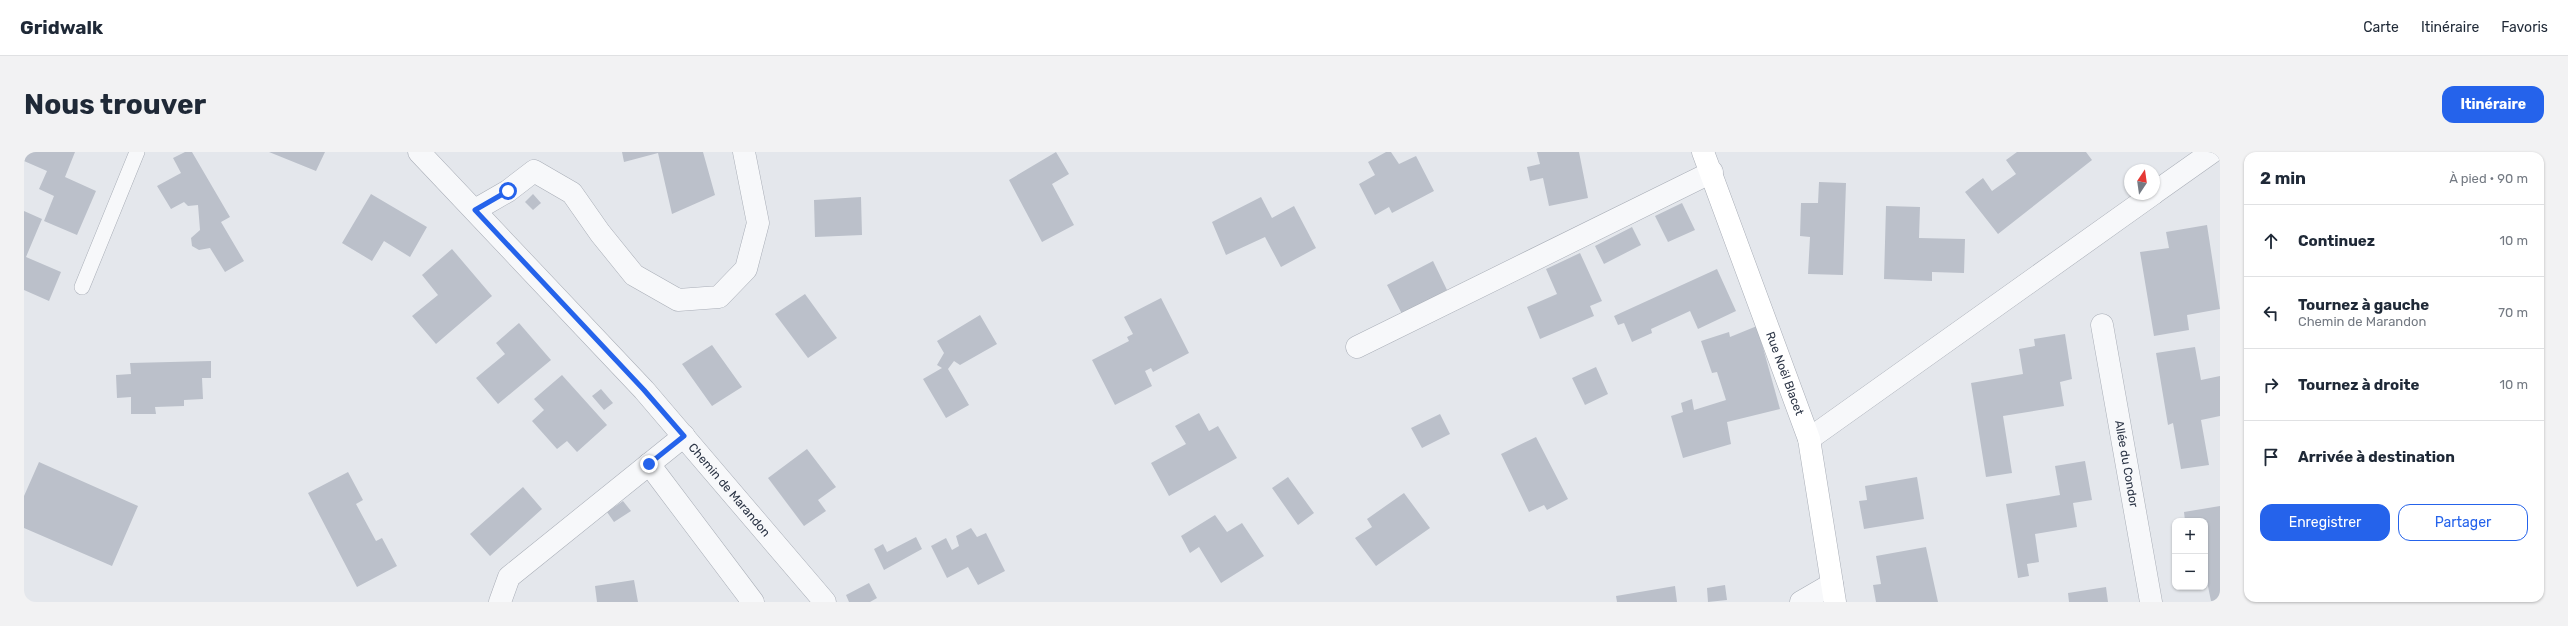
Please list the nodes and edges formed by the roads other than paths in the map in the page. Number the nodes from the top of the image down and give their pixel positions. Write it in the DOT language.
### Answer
graph roads {
  1 [pos="137,152"];
  2 [pos="419,152"];
  3 [pos="744,152"];
  4 [pos="1703,152"];
  5 [pos="2212,152"];
  6 [pos="1712,172"];
  7 [pos="2160,190"];
  8 [pos="2146,200"];
  9 [pos="475,210"];
  10 [pos="82,287"];
  11 [pos="2102,325"];
  12 [pos="1356,347"];
  13 [pos="684,436"];
  14 [pos="1809,440"];
  15 [pos="649,464"];
  16 [pos="1834,593"];
  17 [pos="500,602"];
  18 [pos="753,602"];
  19 [pos="825,602"];
  20 [pos="1801,602"];
  21 [pos="2151,602"];
  1 -- 10 [label="lane"];
  2 -- 9 [label="street, Chemin de Marandon"];
  3 -- 9 [label="street"];
  4 -- 6 [label="street, Rue Noël Blacet"];
  5 -- 7 [label="street"];
  6 -- 12 [label="street"];
  6 -- 14 [label="street, Rue Noël Blacet"];
  8 -- 14 [label="street"];
  9 -- 13 [label="street, Chemin de Marandon"];
  11 -- 21 [label="street, Allée du Condor"];
  13 -- 15 [label="street"];
  13 -- 19 [label="street, Chemin de Marandon"];
  14 -- 16 [label="street, Rue Noël Blacet"];
  15 -- 17 [label="street"];
  15 -- 18 [label="street"];
  16 -- 20 [label="street"];
}
